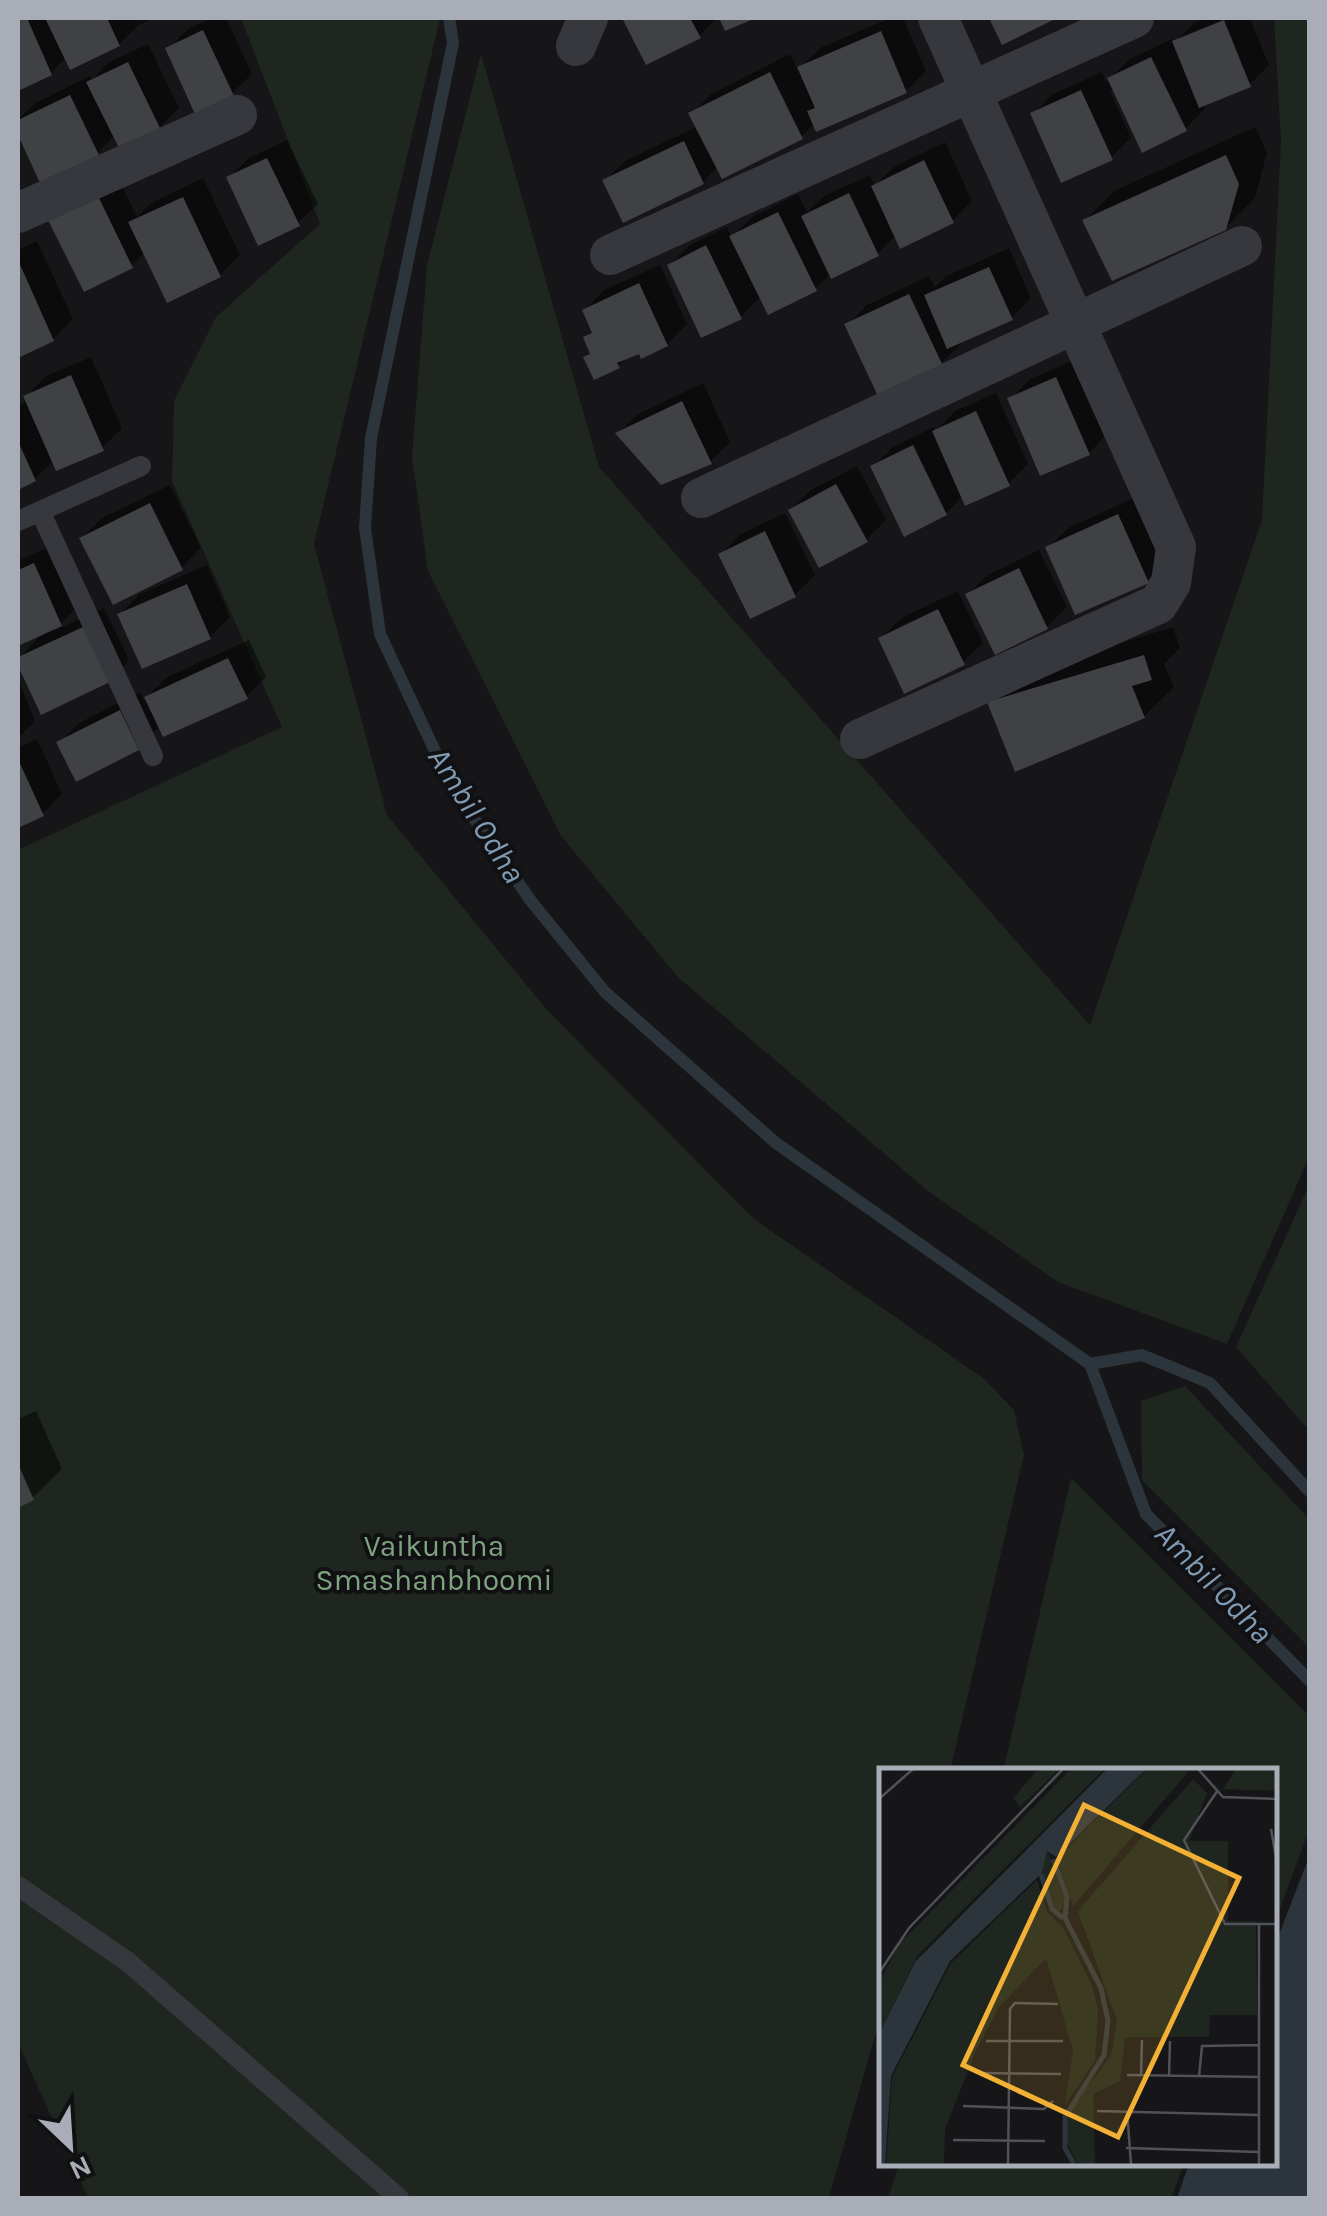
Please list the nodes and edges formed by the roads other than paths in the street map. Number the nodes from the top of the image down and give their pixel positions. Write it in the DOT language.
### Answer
graph roads {
  1 [pos="938,18"];
  2 [pos="1134,18"];
  3 [pos="971,91"];
  4 [pos="237,115"];
  5 [pos="20,205"];
  6 [pos="1242,246"];
  7 [pos="610,255"];
  8 [pos="1075,324"];
  9 [pos="141,466"];
  10 [pos="702,498"];
  11 [pos="40,511"];
  12 [pos="18,521"];
  13 [pos="860,739"];
  14 [pos="153,756"];
  15 [pos="18,1886"];
  16 [pos="400,2198"];
  1 -- 3 [label="street"];
  2 -- 3 [label="street"];
  3 -- 7 [label="street"];
  3 -- 8 [label="street"];
  4 -- 5 [label="street"];
  6 -- 8 [label="street"];
  8 -- 10 [label="street"];
  8 -- 13 [label="street"];
  9 -- 11 [label="lane"];
  11 -- 12 [label="lane"];
  11 -- 14 [label="lane"];
  15 -- 16 [label="lane"];
}
